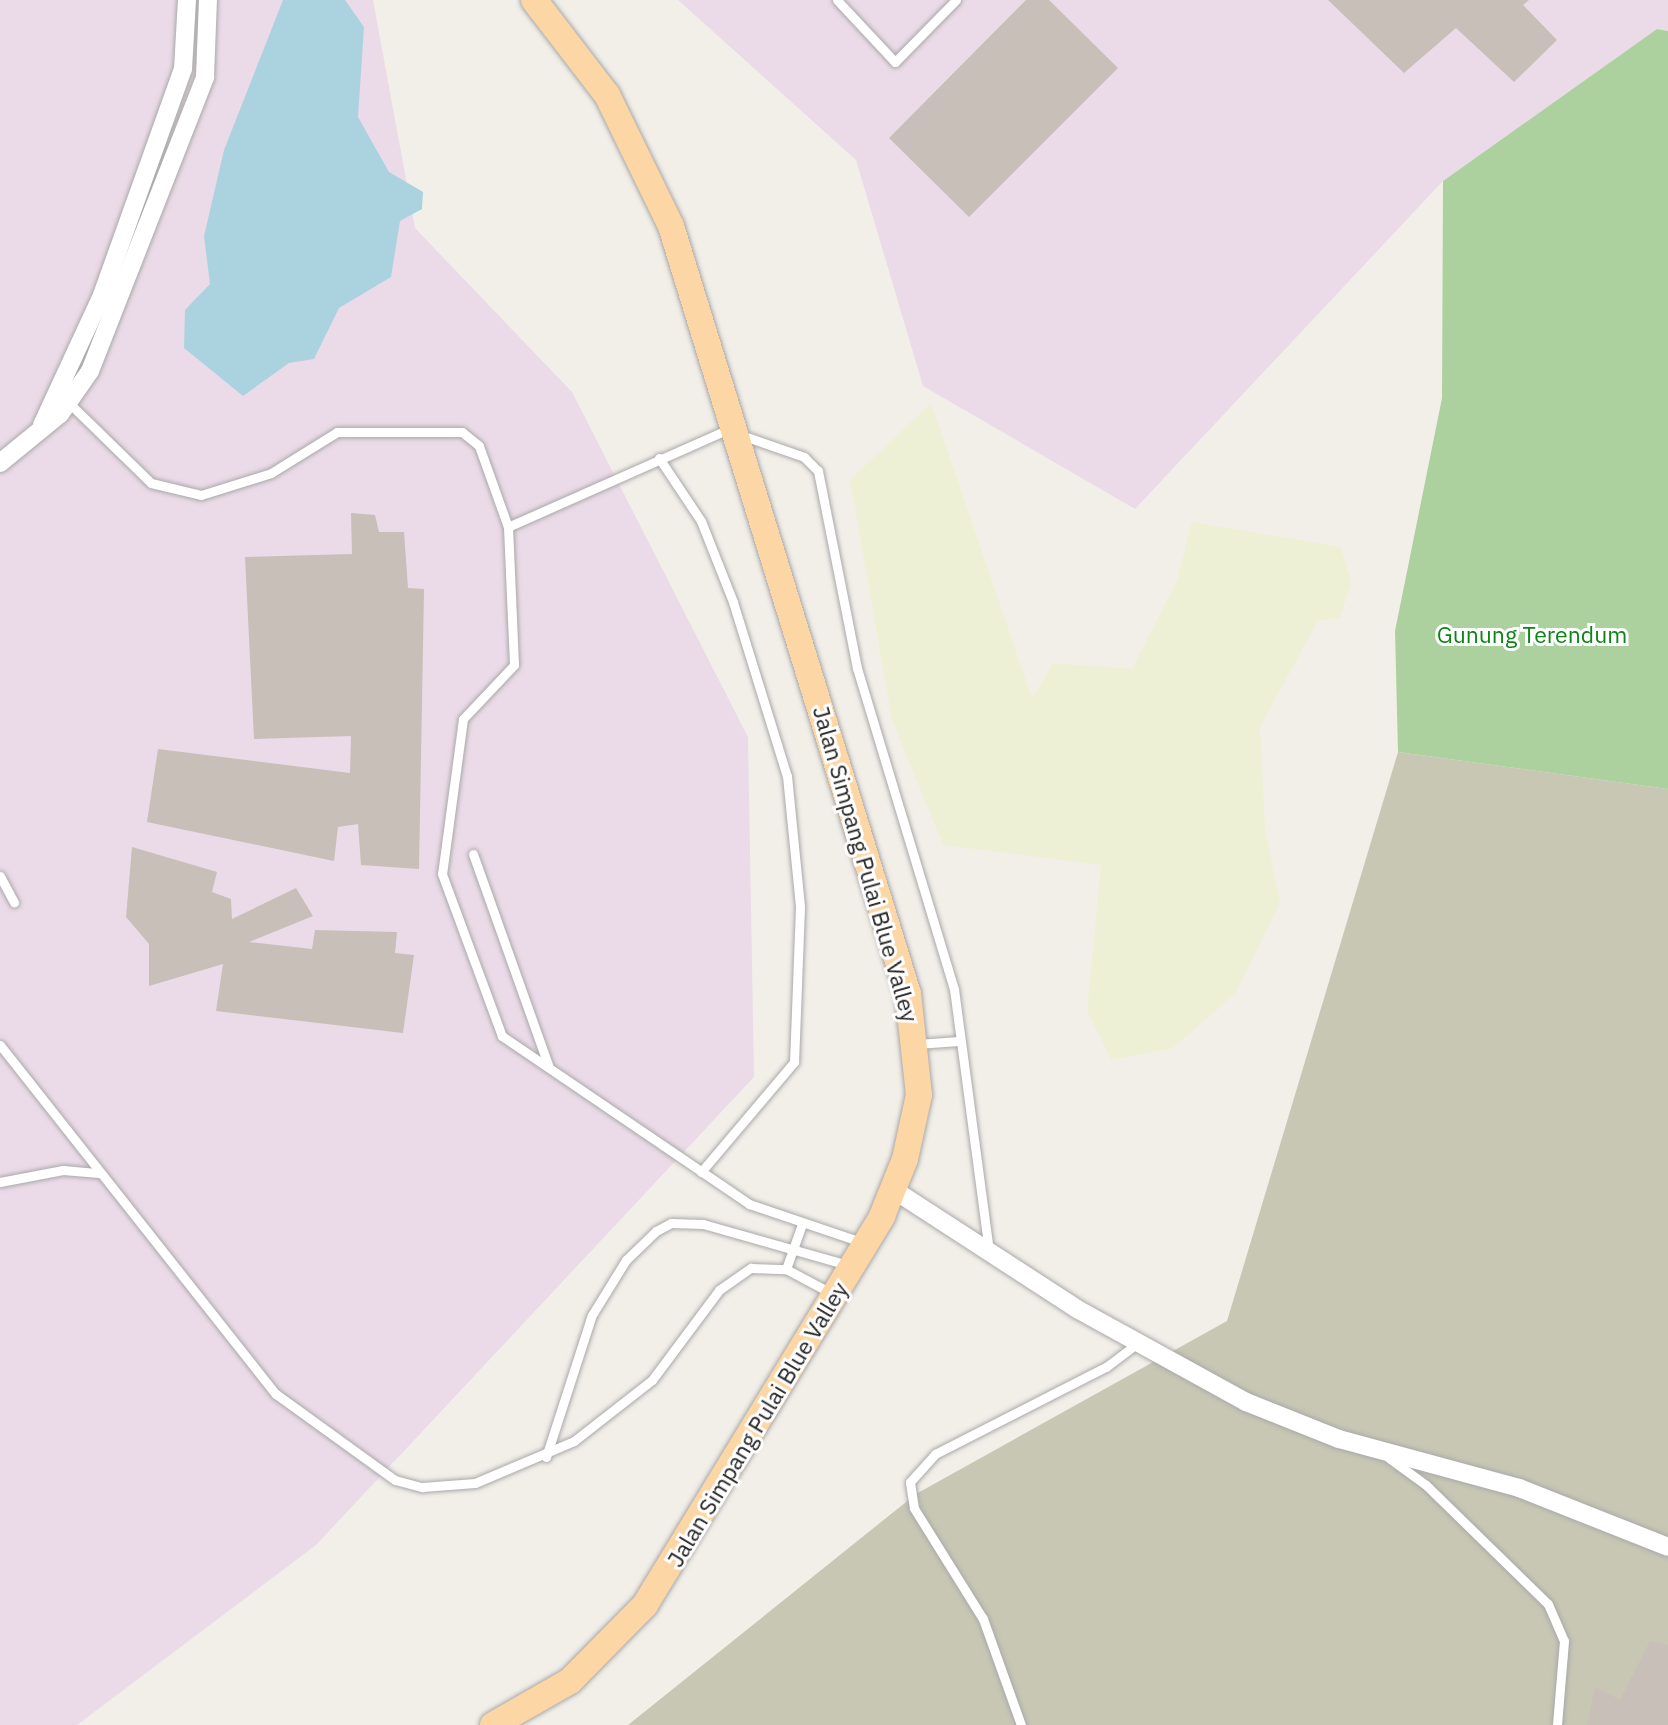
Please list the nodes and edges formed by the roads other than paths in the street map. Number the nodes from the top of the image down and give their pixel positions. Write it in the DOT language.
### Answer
graph roads {
  1 [pos="208,0"];
  2 [pos="534,0"];
  3 [pos="837,0"];
  4 [pos="956,0"];
  5 [pos="190,1"];
  6 [pos="63,397"];
  7 [pos="737,430"];
  8 [pos="659,457"];
  9 [pos="0,463"];
  10 [pos="508,527"];
  11 [pos="473,854"];
  12 [pos="0,876"];
  13 [pos="14,902"];
  14 [pos="959,1041"];
  15 [pos="917,1044"];
  16 [pos="0,1045"];
  17 [pos="548,1065"];
  18 [pos="701,1172"];
  19 [pos="99,1173"];
  20 [pos="0,1182"];
  21 [pos="894,1190"];
  22 [pos="802,1224"];
  23 [pos="867,1243"];
  24 [pos="792,1250"];
  25 [pos="989,1251"];
  26 [pos="853,1267"];
  27 [pos="786,1269"];
  28 [pos="836,1296"];
  29 [pos="1137,1344"];
  30 [pos="1376,1449"];
  31 [pos="546,1457"];
  32 [pos="1668,1547"];
  33 [pos="521,1719"];
  34 [pos="493,1725"];
  35 [pos="1021,1725"];
  36 [pos="1558,1725"];
  1 -- 6 [label="street"];
  2 -- 7 [label="main road, Jalan Simpang Pulai Blue Valley"];
  3 -- 4 [label="lane"];
  5 -- 6 [label="street"];
  6 -- 9 [label="street"];
  6 -- 10 [label="lane"];
  7 -- 8 [label="lane"];
  7 -- 14 [label="lane"];
  7 -- 15 [label="main road, Jalan Simpang Pulai Blue Valley"];
  8 -- 10 [label="lane"];
  8 -- 18 [label="lane"];
  10 -- 17 [label="lane"];
  11 -- 17 [label="lane"];
  12 -- 13 [label="lane"];
  14 -- 15 [label="lane"];
  14 -- 25 [label="lane"];
  15 -- 21 [label="main road, Jalan Simpang Pulai Blue Valley"];
  16 -- 19 [label="lane"];
  17 -- 18 [label="lane"];
  18 -- 22 [label="lane"];
  19 -- 20 [label="lane"];
  19 -- 31 [label="lane"];
  21 -- 23 [label="main road, Jalan Simpang Pulai Blue Valley"];
  21 -- 25 [label="street"];
  22 -- 23 [label="lane"];
  22 -- 24 [label="lane"];
  23 -- 26 [label="main road, Jalan Simpang Pulai Blue Valley"];
  24 -- 26 [label="lane"];
  24 -- 27 [label="lane"];
  24 -- 31 [label="lane"];
  25 -- 29 [label="street"];
  26 -- 28 [label="main road, Jalan Simpang Pulai Blue Valley"];
  27 -- 28 [label="lane"];
  27 -- 31 [label="lane"];
  28 -- 33 [label="main road, Jalan Simpang Pulai Blue Valley"];
  29 -- 30 [label="street"];
  29 -- 35 [label="lane"];
  30 -- 32 [label="street"];
  30 -- 36 [label="lane"];
  33 -- 34 [label="main road, Jalan Simpang Pulai Blue Valley"];
}
